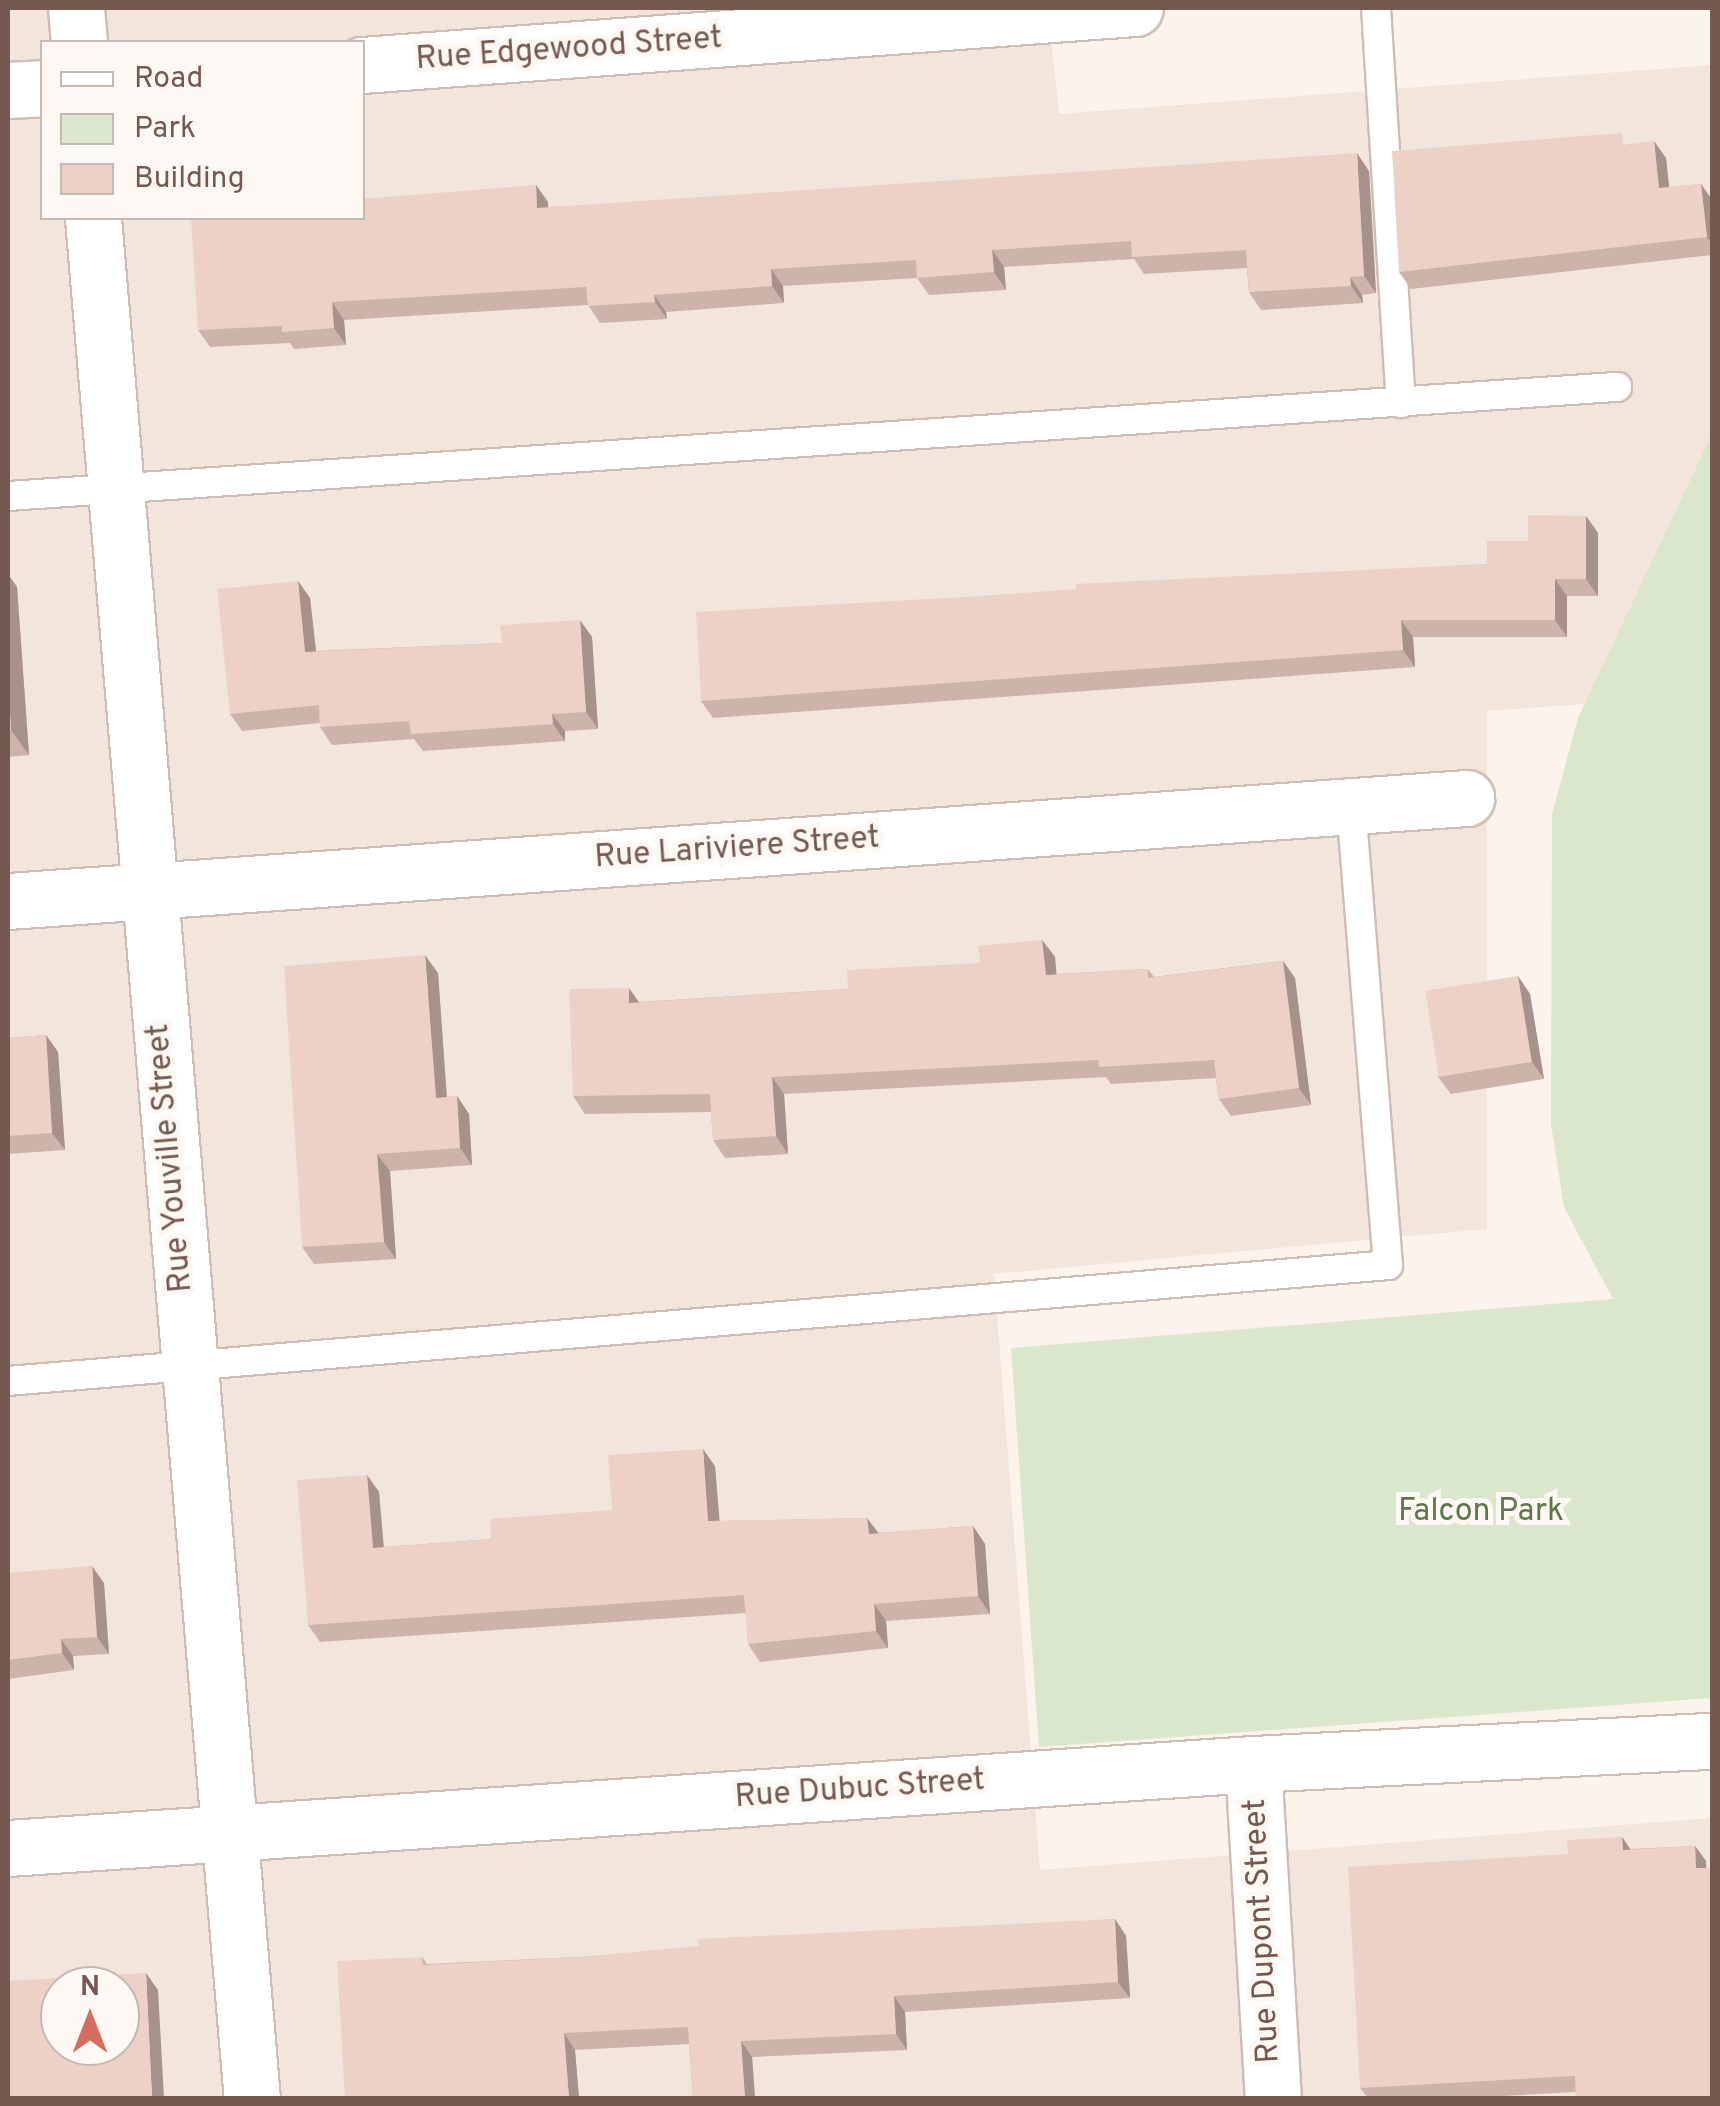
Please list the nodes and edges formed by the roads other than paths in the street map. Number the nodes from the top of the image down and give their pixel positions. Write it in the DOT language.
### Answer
graph roads {
  1 [pos="76,8"];
  2 [pos="1135,8"];
  3 [pos="1376,8"];
  4 [pos="79,40"];
  5 [pos="365,65"];
  6 [pos="40,88"];
  7 [pos="8,90"];
  8 [pos="94,220"];
  9 [pos="1618,387"];
  10 [pos="1400,403"];
  11 [pos="116,488"];
  12 [pos="8,496"];
  13 [pos="1466,798"];
  14 [pos="1350,805"];
  15 [pos="148,891"];
  16 [pos="8,902"];
  17 [pos="189,1368"];
  18 [pos="8,1381"];
  19 [pos="1712,1741"];
  20 [pos="1252,1764"];
  21 [pos="230,1831"];
  22 [pos="8,1848"];
  23 [pos="252,2098"];
  24 [pos="1273,2098"];
  1 -- 4 [label="street"];
  2 -- 5 [label="street, Rue Edgewood Street"];
  3 -- 10 [label="lane"];
  6 -- 7 [label="street"];
  8 -- 11 [label="street, Rue Youville Street"];
  9 -- 10 [label="lane"];
  10 -- 11 [label="lane"];
  11 -- 12 [label="lane"];
  11 -- 15 [label="street, Rue Youville Street"];
  13 -- 14 [label="street, Rue Lariviere Street"];
  14 -- 15 [label="street, Rue Lariviere Street"];
  14 -- 17 [label="lane"];
  15 -- 16 [label="street, Rue Lariviere Street"];
  15 -- 17 [label="street, Rue Youville Street"];
  17 -- 18 [label="lane"];
  17 -- 21 [label="street, Rue Youville Street"];
  19 -- 20 [label="street, Rue Dubuc Street"];
  20 -- 21 [label="street, Rue Dubuc Street"];
  20 -- 24 [label="street, Rue Dupont Street"];
  21 -- 22 [label="street, Rue Dubuc Street"];
  21 -- 23 [label="street, Rue Youville Street"];
}
